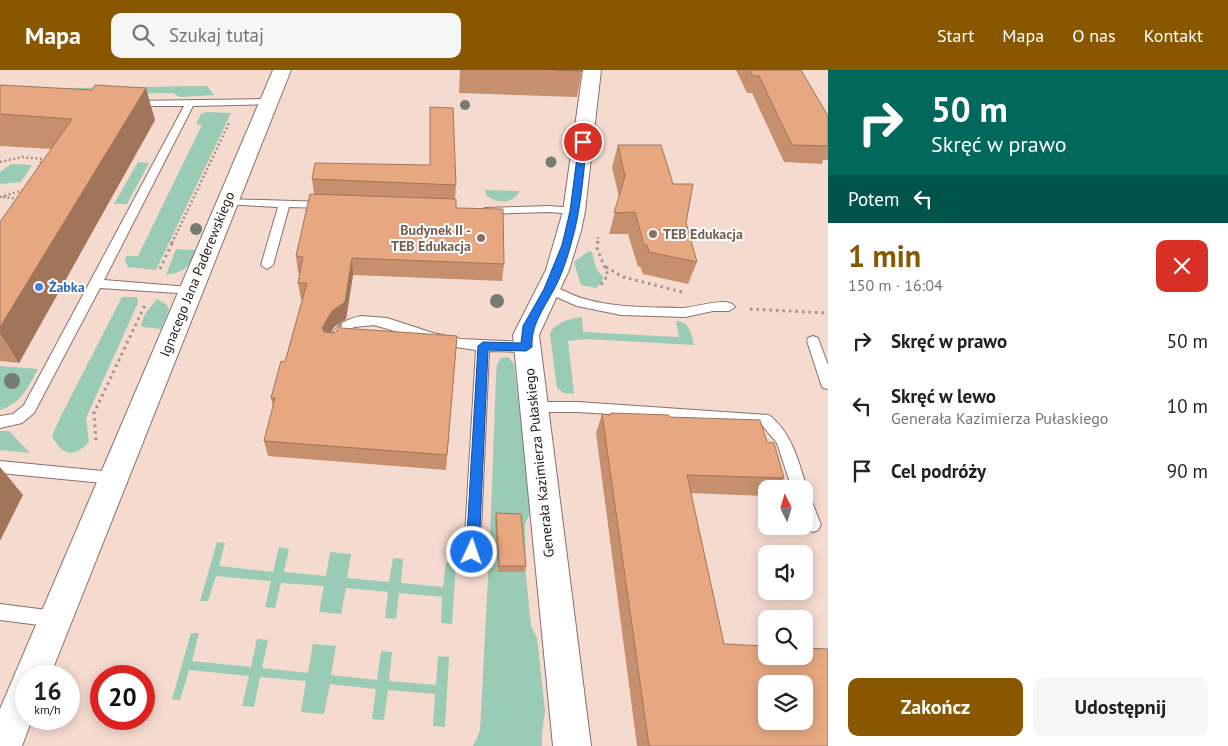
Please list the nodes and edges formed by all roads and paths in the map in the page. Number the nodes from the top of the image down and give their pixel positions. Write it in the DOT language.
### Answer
graph roads {
  1 [pos="282,70"];
  2 [pos="592,70"];
  3 [pos="268,102"];
  4 [pos="120,103"];
  5 [pos="190,103"];
  6 [pos="0,162"];
  7 [pos="37,173"];
  8 [pos="32,188"];
  9 [pos="0,197"];
  10 [pos="26,200"];
  11 [pos="226,202"];
  12 [pos="284,204"];
  13 [pos="341,206"];
  14 [pos="475,211"];
  15 [pos="574,211"];
  16 [pos="267,265"];
  17 [pos="605,266"];
  18 [pos="96,284"];
  19 [pos="549,289"];
  20 [pos="189,291"];
  21 [pos="686,294"];
  22 [pos="729,307"];
  23 [pos="828,313"];
  24 [pos="813,341"];
  25 [pos="332,344"];
  26 [pos="483,346"];
  27 [pos="526,347"];
  28 [pos="828,384"];
  29 [pos="533,408"];
  30 [pos="0,422"];
  31 [pos="0,467"];
  32 [pos="113,478"];
  33 [pos="797,480"];
  34 [pos="472,552"];
  35 [pos="0,612"];
  36 [pos="55,619"];
  37 [pos="36,665"];
  38 [pos="15,717"];
  39 [pos="3,746"];
  40 [pos="572,746"];
  1 -- 3 [label="street, Ignacego Jana Paderewskiego"];
  2 -- 15 [label="street, Generała Kazimierza Pułaskiego"];
  3 -- 5 [label="lane"];
  3 -- 11 [label="street, Ignacego Jana Paderewskiego"];
  4 -- 5 [label="lane"];
  5 -- 18 [label="lane"];
  6 -- 7 [label="path"];
  8 -- 9 [label="path"];
  9 -- 10 [label="path"];
  11 -- 12 [label="lane"];
  11 -- 20 [label="street, Ignacego Jana Paderewskiego"];
  12 -- 13 [label="lane"];
  12 -- 16 [label="lane"];
  14 -- 15 [label="lane"];
  15 -- 19 [label="street, Generała Kazimierza Pułaskiego"];
  17 -- 21 [label="path"];
  18 -- 20 [label="lane"];
  18 -- 30 [label="lane"];
  19 -- 22 [label="lane"];
  19 -- 27 [label="street, Generała Kazimierza Pułaskiego"];
  20 -- 32 [label="street, Ignacego Jana Paderewskiego"];
  22 -- 23 [label="path"];
  24 -- 28 [label="lane"];
  25 -- 26 [label="lane"];
  26 -- 27 [label="lane"];
  26 -- 34 [label="lane"];
  27 -- 29 [label="street, Generała Kazimierza Pułaskiego"];
  29 -- 33 [label="lane"];
  29 -- 40 [label="street, Generała Kazimierza Pułaskiego"];
  31 -- 32 [label="lane"];
  32 -- 36 [label="street, Ignacego Jana Paderewskiego"];
  35 -- 36 [label="lane"];
  36 -- 37 [label="street, Ignacego Jana Paderewskiego"];
  38 -- 39 [label="street"];
}
